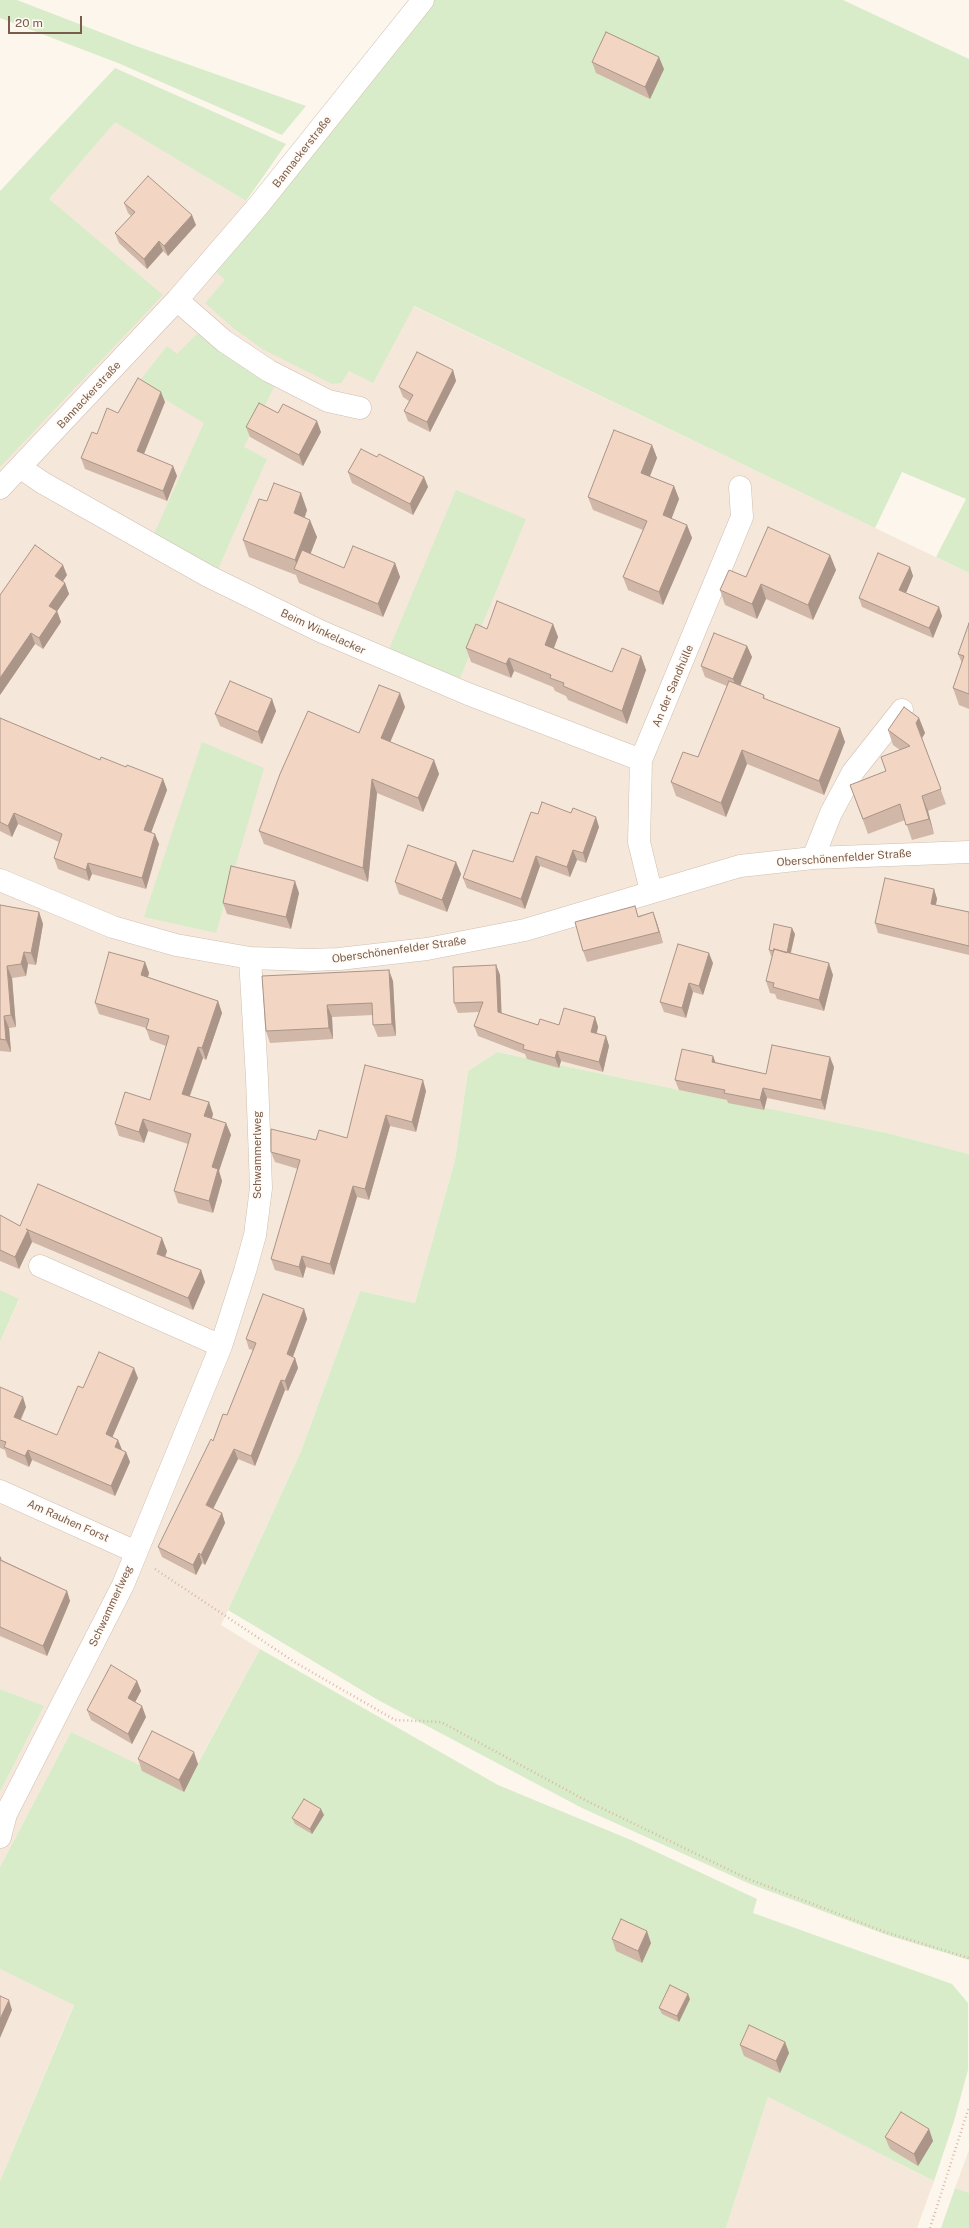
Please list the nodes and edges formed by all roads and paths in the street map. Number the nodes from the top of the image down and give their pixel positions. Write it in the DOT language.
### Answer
graph roads {
  1 [pos="422,0"];
  2 [pos="177,300"];
  3 [pos="360,408"];
  4 [pos="21,468"];
  5 [pos="740,487"];
  6 [pos="0,488"];
  7 [pos="902,710"];
  8 [pos="641,760"];
  9 [pos="969,852"];
  10 [pos="813,858"];
  11 [pos="0,880"];
  12 [pos="651,891"];
  13 [pos="250,958"];
  14 [pos="40,1266"];
  15 [pos="221,1346"];
  16 [pos="0,1490"];
  17 [pos="136,1552"];
  18 [pos="0,1837"];
  19 [pos="969,1958"];
  20 [pos="969,2106"];
  21 [pos="930,2228"];
  1 -- 2 [label="street, Bannackerstraße"];
  2 -- 3 [label="street"];
  2 -- 4 [label="street, Bannackerstraße"];
  4 -- 6 [label="street, Bannackerstraße"];
  4 -- 8 [label="street, Beim Winkelacker"];
  5 -- 8 [label="street, An der Sandhülle"];
  7 -- 10 [label="street"];
  8 -- 12 [label="street, An der Sandhülle"];
  9 -- 10 [label="street, Oberschönenfelder Straße"];
  10 -- 12 [label="street, Oberschönenfelder Straße"];
  11 -- 13 [label="street, Oberschönenfelder Straße"];
  12 -- 13 [label="street, Oberschönenfelder Straße"];
  13 -- 15 [label="street, Schwammerlweg"];
  14 -- 15 [label="street"];
  15 -- 17 [label="street, Schwammerlweg"];
  16 -- 17 [label="street, Am Rauhen Forst"];
  17 -- 18 [label="street, Schwammerlweg"];
  17 -- 19 [label="path"];
  20 -- 21 [label="path"];
}
